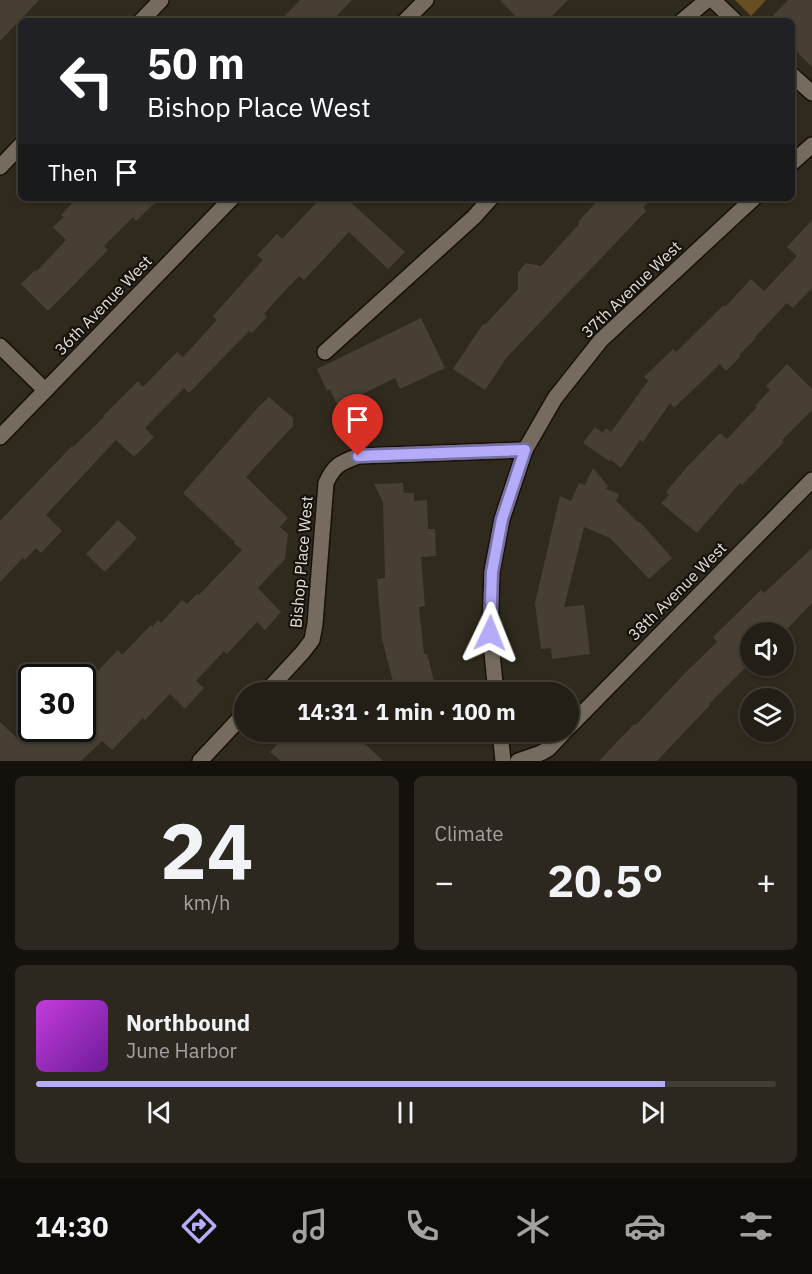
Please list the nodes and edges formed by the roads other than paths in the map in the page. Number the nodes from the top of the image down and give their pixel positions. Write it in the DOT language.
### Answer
graph roads {
  1 [pos="161,0"];
  2 [pos="426,0"];
  3 [pos="707,0"];
  4 [pos="712,0"];
  5 [pos="144,18"];
  6 [pos="408,18"];
  7 [pos="686,18"];
  8 [pos="732,18"];
  9 [pos="795,78"];
  10 [pos="812,93"];
  11 [pos="812,145"];
  12 [pos="18,148"];
  13 [pos="795,160"];
  14 [pos="0,167"];
  15 [pos="229,201"];
  16 [pos="488,201"];
  17 [pos="751,201"];
  18 [pos="0,346"];
  19 [pos="325,352"];
  20 [pos="45,390"];
  21 [pos="0,437"];
  22 [pos="525,450"];
  23 [pos="812,480"];
  24 [pos="275,682"];
  25 [pos="495,682"];
  26 [pos="579,717"];
  27 [pos="234,725"];
  28 [pos="501,742"];
  29 [pos="555,742"];
  30 [pos="200,761"];
  31 [pos="503,761"];
  32 [pos="518,761"];
  1 -- 5 [label="street"];
  2 -- 6 [label="street"];
  3 -- 7 [label="street"];
  4 -- 8 [label="street"];
  9 -- 10 [label="street"];
  11 -- 13 [label="street"];
  12 -- 14 [label="street"];
  15 -- 20 [label="street, 36th Avenue West"];
  16 -- 19 [label="street"];
  17 -- 22 [label="street, 37th Avenue West"];
  18 -- 20 [label="street"];
  20 -- 21 [label="street, 36th Avenue West"];
  22 -- 24 [label="street, Bishop Place West"];
  22 -- 25 [label="street, 37th Avenue West"];
  23 -- 26 [label="street, 38th Avenue West"];
  27 -- 30 [label="street"];
  28 -- 31 [label="street"];
  29 -- 32 [label="street"];
}
